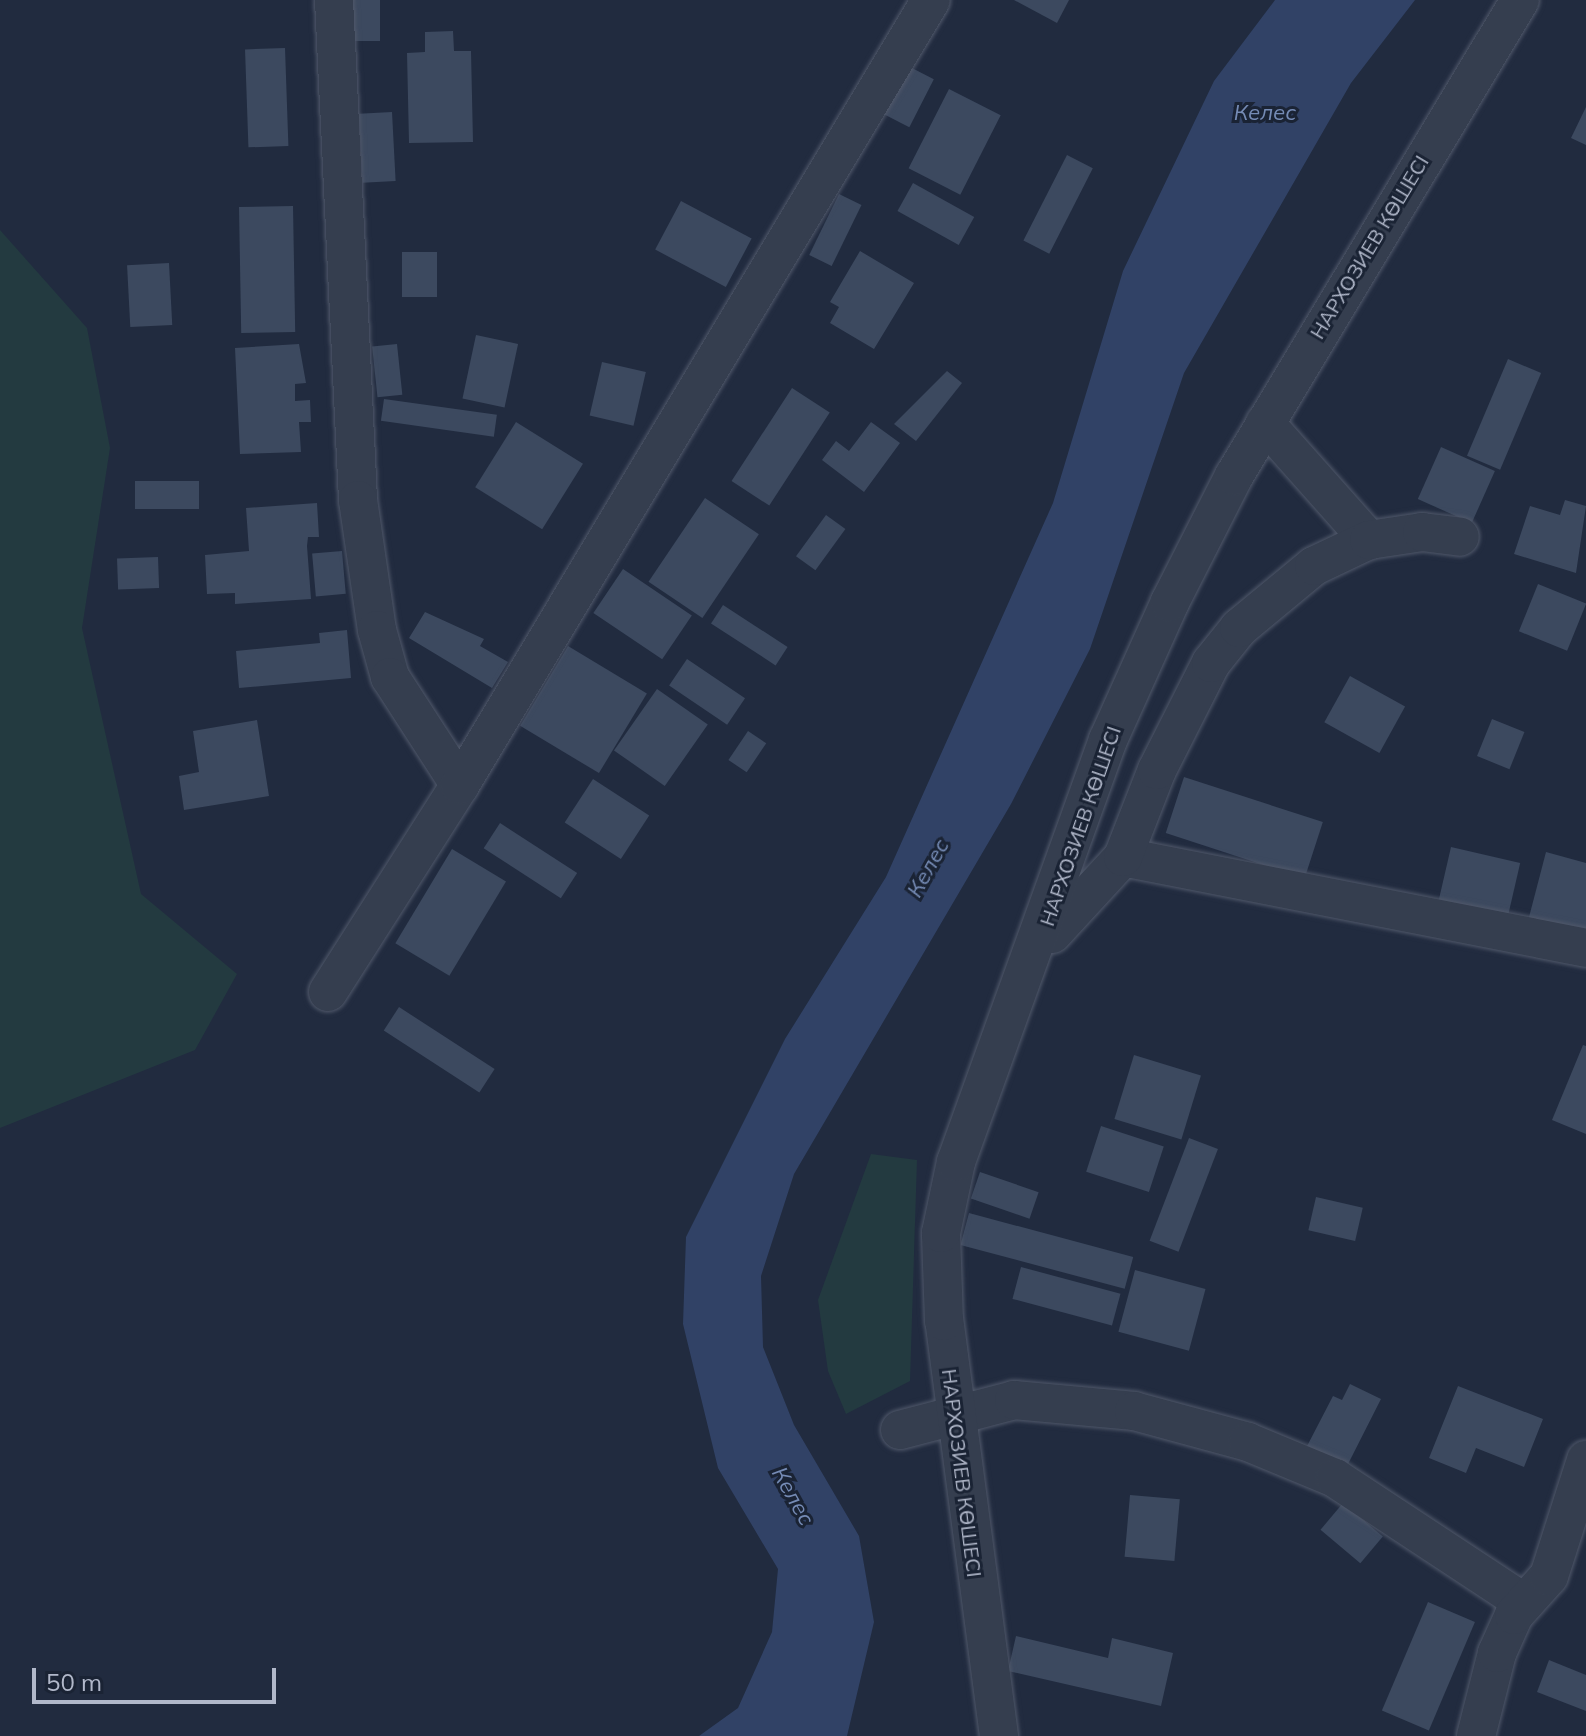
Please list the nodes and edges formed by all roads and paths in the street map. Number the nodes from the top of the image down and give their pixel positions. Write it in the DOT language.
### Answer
graph roads {
  1 [pos="334,0"];
  2 [pos="931,0"];
  3 [pos="1520,0"];
  4 [pos="1265,423"];
  5 [pos="1460,537"];
  6 [pos="1369,540"];
  7 [pos="460,785"];
  8 [pos="1123,857"];
  9 [pos="1586,948"];
  10 [pos="1035,957"];
  11 [pos="328,992"];
  12 [pos="954,1415"];
  13 [pos="900,1430"];
  14 [pos="1586,1460"];
  15 [pos="1523,1602"];
  16 [pos="999,1736"];
  17 [pos="1476,1736"];
  1 -- 7 [label="street"];
  2 -- 7 [label="street"];
  3 -- 4 [label="street, НАРХОЗИЕВ КӨШЕСІ"];
  4 -- 6 [label="street"];
  4 -- 10 [label="street, НАРХОЗИЕВ КӨШЕСІ"];
  5 -- 6 [label="street"];
  6 -- 8 [label="street"];
  7 -- 11 [label="street"];
  8 -- 9 [label="street"];
  8 -- 10 [label="street"];
  10 -- 12 [label="street, НАРХОЗИЕВ КӨШЕСІ"];
  12 -- 13 [label="street"];
  12 -- 15 [label="street"];
  12 -- 16 [label="street, НАРХОЗИЕВ КӨШЕСІ"];
  14 -- 15 [label="street"];
  15 -- 17 [label="street"];
}
